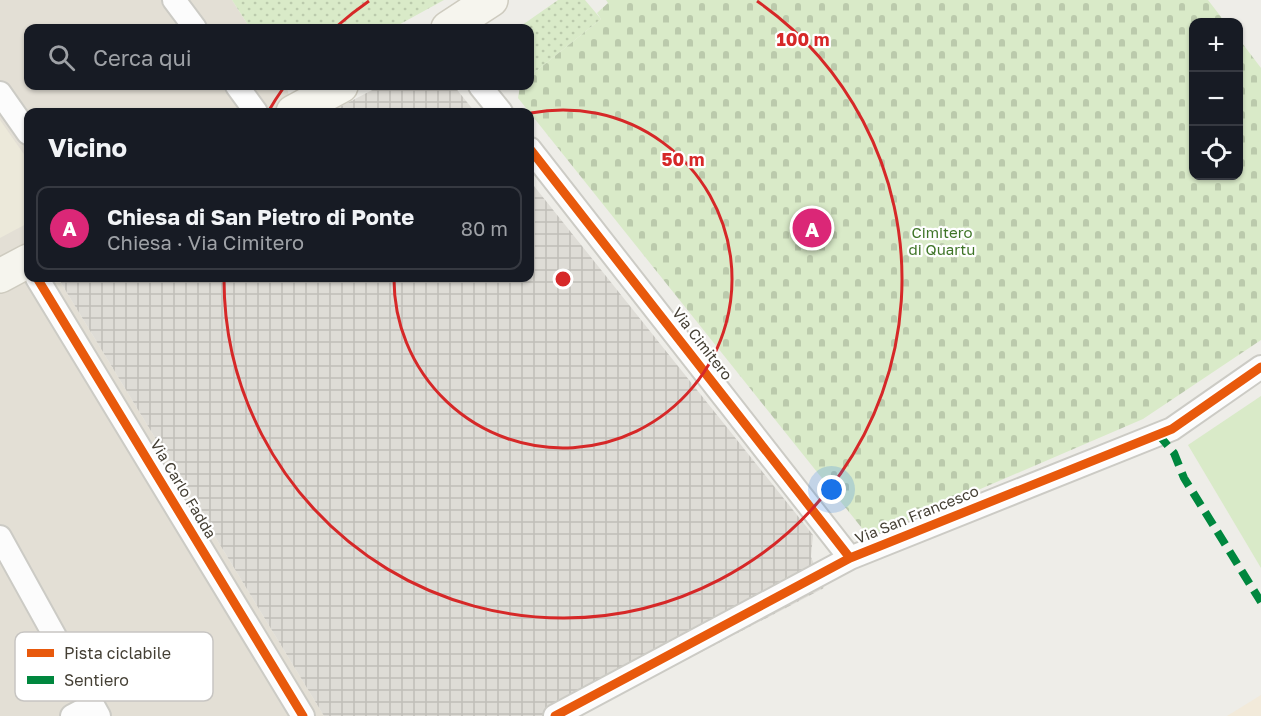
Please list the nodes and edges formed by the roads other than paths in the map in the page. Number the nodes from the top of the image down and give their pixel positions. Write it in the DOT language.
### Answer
graph roads {
  1 [pos="174,0"];
  2 [pos="491,0"];
  3 [pos="192,24"];
  4 [pos="454,24"];
  5 [pos="240,90"];
  6 [pos="334,90"];
  7 [pos="483,90"];
  8 [pos="0,93"];
  9 [pos="253,108"];
  10 [pos="300,108"];
  11 [pos="498,108"];
  12 [pos="24,127"];
  13 [pos="534,154"];
  14 [pos="33,282"];
  15 [pos="1261,366"];
  16 [pos="0,537"];
  17 [pos="850,558"];
  18 [pos="52,632"];
  19 [pos="96,711"];
  20 [pos="72,716"];
  21 [pos="303,716"];
  22 [pos="555,716"];
  1 -- 3 [label="street"];
  2 -- 4 [label="main road"];
  5 -- 9 [label="street"];
  6 -- 10 [label="main road"];
  7 -- 11 [label="street"];
  8 -- 12 [label="street"];
  13 -- 17 [label="street, Via Cimitero"];
  14 -- 21 [label="street, Via Carlo Fadda"];
  15 -- 17 [label="street, Via San Francesco"];
  16 -- 18 [label="street"];
  17 -- 22 [label="street, Via San Francesco"];
  19 -- 20 [label="street"];
}
